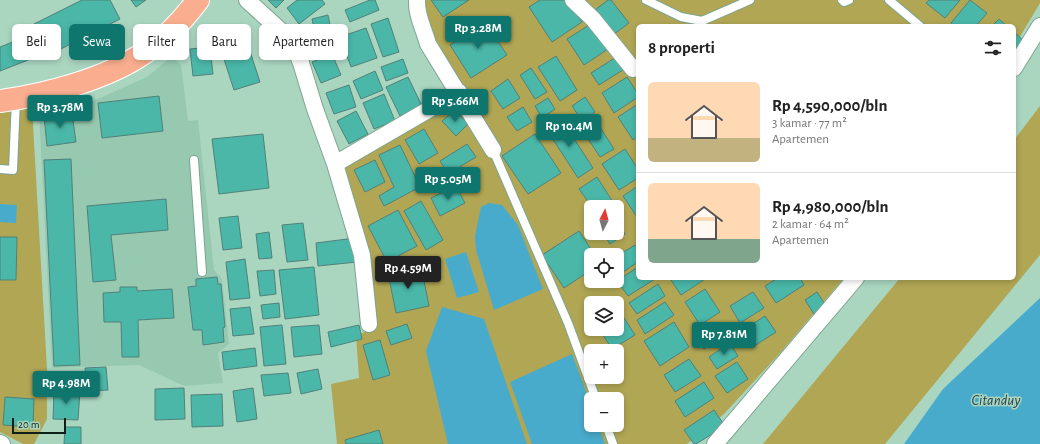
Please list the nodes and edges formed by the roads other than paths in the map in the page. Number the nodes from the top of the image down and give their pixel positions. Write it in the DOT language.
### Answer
graph roads {
  1 [pos="198,0"];
  2 [pos="247,0"];
  3 [pos="417,0"];
  4 [pos="573,0"];
  5 [pos="646,0"];
  6 [pos="750,0"];
  7 [pos="842,0"];
  8 [pos="849,0"];
  9 [pos="890,0"];
  10 [pos="918,24"];
  11 [pos="1040,26"];
  12 [pos="1016,65"];
  13 [pos="632,69"];
  14 [pos="458,92"];
  15 [pos="8,100"];
  16 [pos="493,150"];
  17 [pos="194,160"];
  18 [pos="335,164"];
  19 [pos="0,169"];
  20 [pos="202,272"];
  21 [pos="854,280"];
  22 [pos="369,324"];
  23 [pos="593,392"];
  24 [pos="609,432"];
  25 [pos="613,444"];
  26 [pos="715,444"];
  1 -- 15 [label="highway"];
  2 -- 18 [label="street"];
  3 -- 14 [label="street"];
  4 -- 13 [label="street"];
  5 -- 6 [label="lane"];
  7 -- 8 [label="lane"];
  9 -- 10 [label="lane"];
  11 -- 12 [label="street"];
  14 -- 16 [label="street"];
  14 -- 18 [label="street"];
  15 -- 19 [label="lane"];
  16 -- 23 [label="lane"];
  17 -- 20 [label="lane"];
  18 -- 22 [label="street"];
  21 -- 26 [label="street"];
  24 -- 25 [label="lane"];
}
